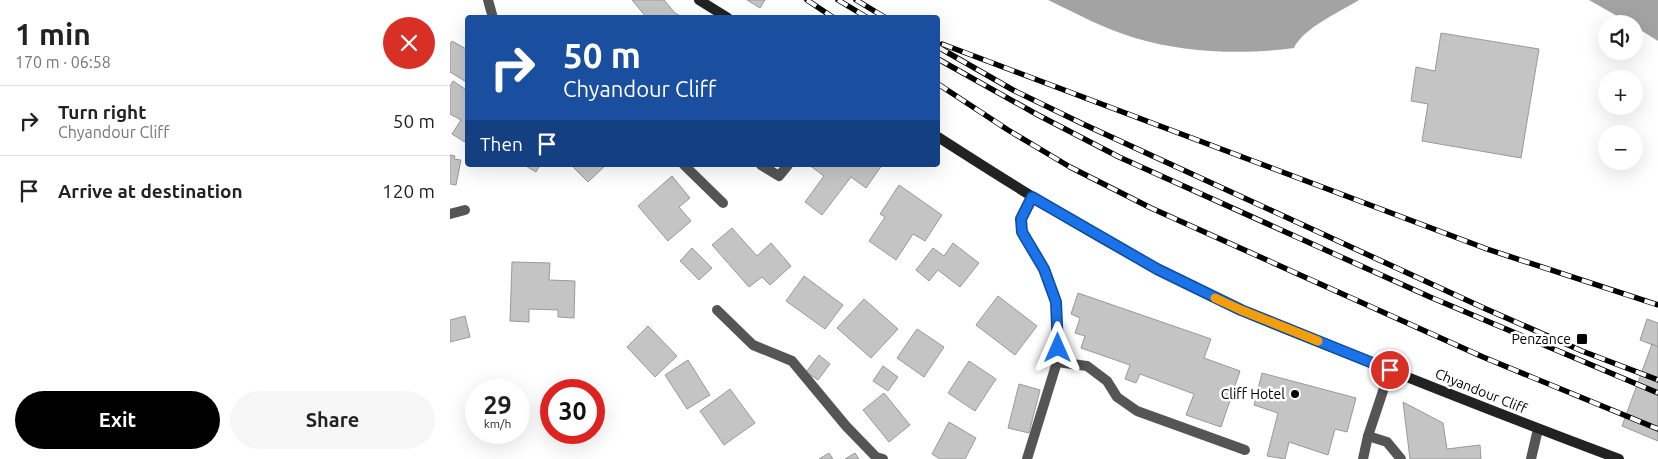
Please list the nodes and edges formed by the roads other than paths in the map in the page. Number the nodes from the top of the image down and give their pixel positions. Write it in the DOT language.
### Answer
graph roads {
  1 [pos="488,0"];
  2 [pos="699,0"];
  3 [pos="492,15"];
  4 [pos="723,15"];
  5 [pos="940,138"];
  6 [pos="686,167"];
  7 [pos="764,167"];
  8 [pos="786,167"];
  9 [pos="1032,197"];
  10 [pos="723,203"];
  11 [pos="465,210"];
  12 [pos="450,214"];
  13 [pos="717,310"];
  14 [pos="1057,362"];
  15 [pos="1390,370"];
  16 [pos="1538,429"];
  17 [pos="1368,436"];
  18 [pos="1244,450"];
  19 [pos="883,459"];
  20 [pos="1027,459"];
  21 [pos="1363,459"];
  22 [pos="1402,459"];
  23 [pos="1531,459"];
  24 [pos="1619,459"];
  1 -- 3 [label="street"];
  2 -- 4 [label="street"];
  5 -- 9 [label="street, Chyandour Cliff"];
  6 -- 10 [label="street"];
  7 -- 8 [label="street"];
  9 -- 14 [label="street"];
  9 -- 15 [label="street, Chyandour Cliff"];
  11 -- 12 [label="street"];
  13 -- 19 [label="street"];
  14 -- 18 [label="street"];
  14 -- 20 [label="street"];
  15 -- 16 [label="street, Chyandour Cliff"];
  15 -- 17 [label="street"];
  16 -- 23 [label="street"];
  16 -- 24 [label="street, Chyandour Cliff"];
  17 -- 21 [label="street"];
  17 -- 22 [label="street"];
}
